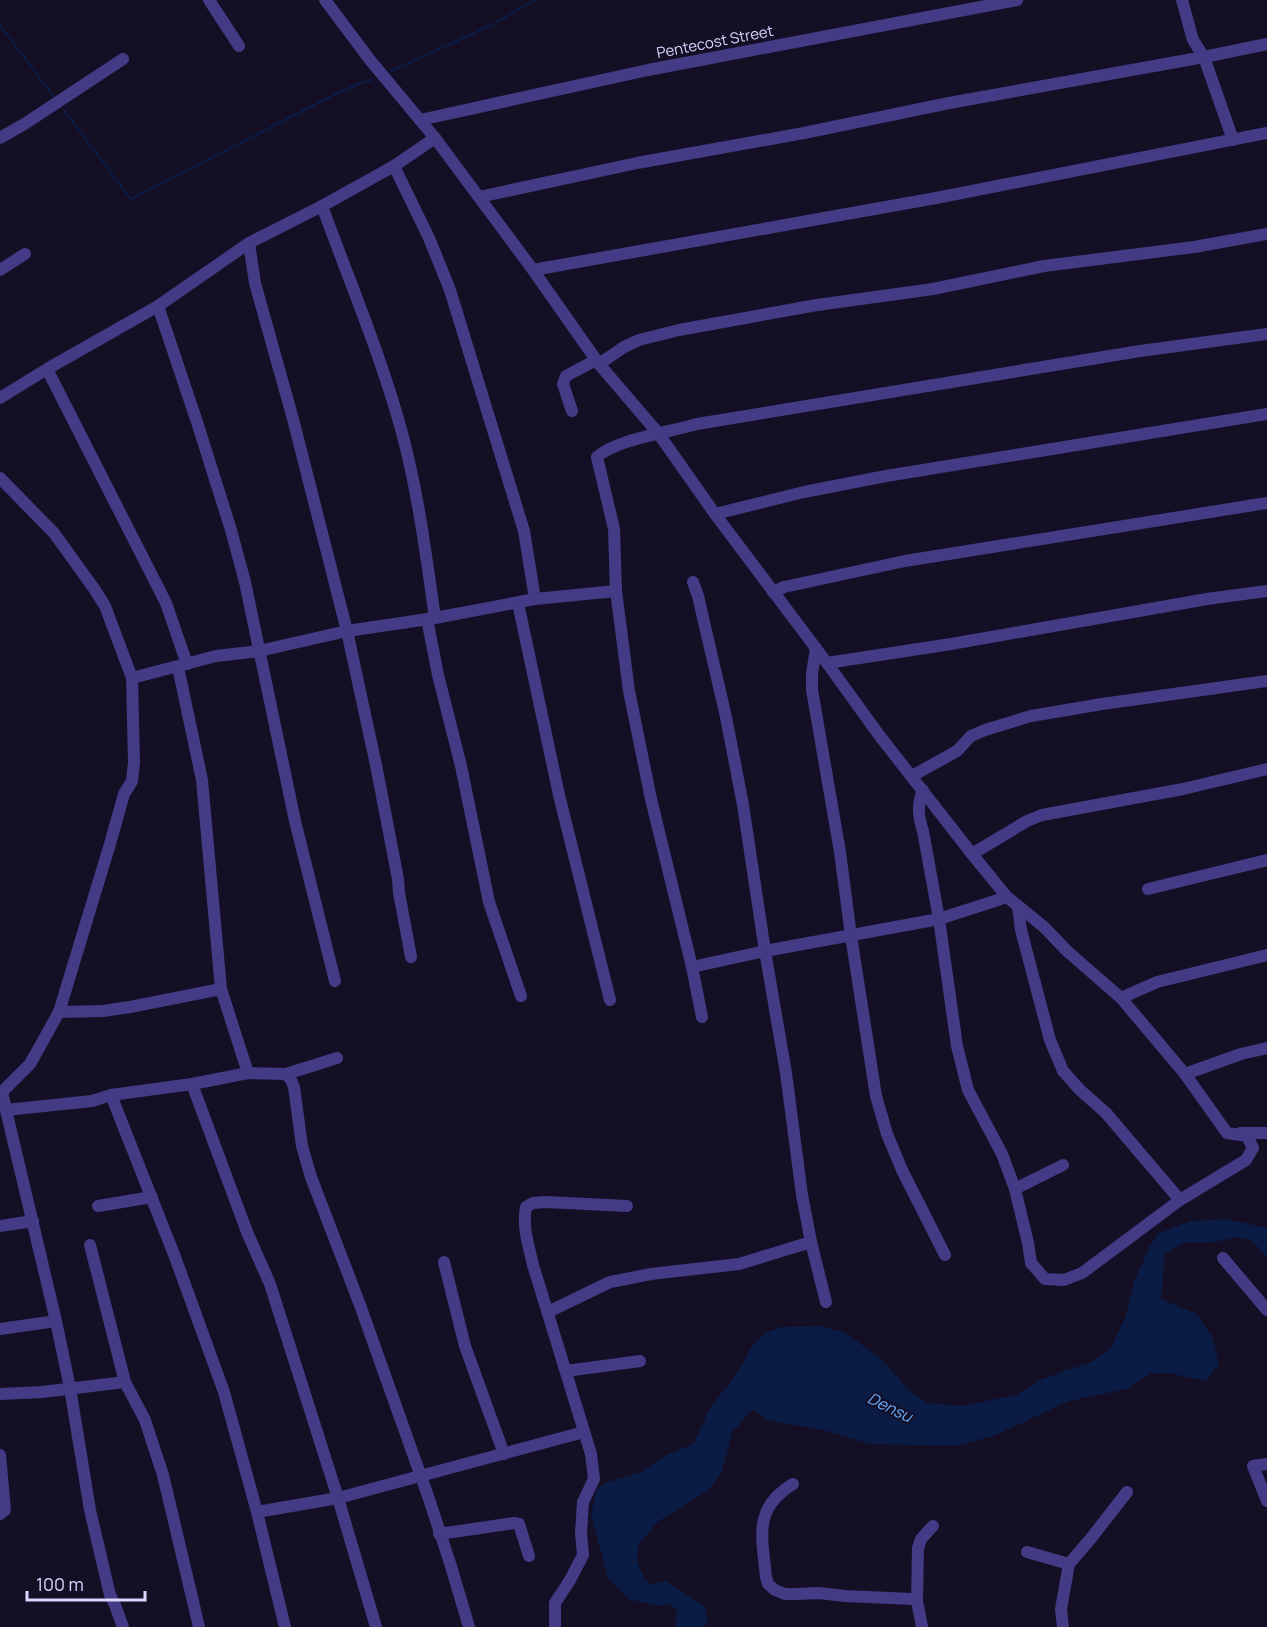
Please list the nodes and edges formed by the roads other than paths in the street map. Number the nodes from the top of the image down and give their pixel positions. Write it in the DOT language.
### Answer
graph roads {
  1 [pos="208,0"];
  2 [pos="325,0"];
  3 [pos="1017,0"];
  4 [pos="1182,0"];
  5 [pos="1267,44"];
  6 [pos="239,46"];
  7 [pos="1204,57"];
  8 [pos="123,59"];
  9 [pos="420,120"];
  10 [pos="1267,133"];
  11 [pos="0,138"];
  12 [pos="435,138"];
  13 [pos="1233,140"];
  14 [pos="394,166"];
  15 [pos="479,197"];
  16 [pos="322,206"];
  17 [pos="1267,234"];
  18 [pos="249,243"];
  19 [pos="25,254"];
  20 [pos="0,270"];
  21 [pos="533,270"];
  22 [pos="159,306"];
  23 [pos="1267,334"];
  24 [pos="598,362"];
  25 [pos="46,369"];
  26 [pos="0,398"];
  27 [pos="572,411"];
  28 [pos="1267,414"];
  29 [pos="658,433"];
  30 [pos="0,478"];
  31 [pos="1267,503"];
  32 [pos="715,514"];
  33 [pos="693,582"];
  34 [pos="616,591"];
  35 [pos="1267,591"];
  36 [pos="773,592"];
  37 [pos="535,599"];
  38 [pos="518,603"];
  39 [pos="431,618"];
  40 [pos="347,631"];
  41 [pos="816,648"];
  42 [pos="260,651"];
  43 [pos="827,663"];
  44 [pos="182,665"];
  45 [pos="132,678"];
  46 [pos="1267,681"];
  47 [pos="1267,770"];
  48 [pos="912,776"];
  49 [pos="923,790"];
  50 [pos="972,854"];
  51 [pos="1267,860"];
  52 [pos="1148,889"];
  53 [pos="1007,897"];
  54 [pos="1018,906"];
  55 [pos="939,919"];
  56 [pos="851,936"];
  57 [pos="765,951"];
  58 [pos="1267,955"];
  59 [pos="411,957"];
  60 [pos="692,967"];
  61 [pos="335,981"];
  62 [pos="221,989"];
  63 [pos="521,996"];
  64 [pos="1121,998"];
  65 [pos="610,1000"];
  66 [pos="59,1012"];
  67 [pos="702,1017"];
  68 [pos="1267,1048"];
  69 [pos="337,1058"];
  70 [pos="248,1073"];
  71 [pos="286,1074"];
  72 [pos="1185,1074"];
  73 [pos="192,1084"];
  74 [pos="1,1093"];
  75 [pos="111,1095"];
  76 [pos="6,1110"];
  77 [pos="1227,1133"];
  78 [pos="1267,1133"];
  79 [pos="1063,1166"];
  80 [pos="1015,1189"];
  81 [pos="152,1197"];
  82 [pos="1180,1200"];
  83 [pos="98,1206"];
  84 [pos="627,1206"];
  85 [pos="33,1221"];
  86 [pos="0,1226"];
  87 [pos="811,1242"];
  88 [pos="90,1245"];
  89 [pos="945,1255"];
  90 [pos="1223,1258"];
  91 [pos="444,1262"];
  92 [pos="826,1302"];
  93 [pos="1267,1310"];
  94 [pos="548,1312"];
  95 [pos="56,1321"];
  96 [pos="0,1329"];
  97 [pos="640,1361"];
  98 [pos="566,1371"];
  99 [pos="125,1382"];
  100 [pos="70,1388"];
  101 [pos="0,1395"];
  102 [pos="584,1432"];
  103 [pos="504,1454"];
  104 [pos="0,1455"];
  105 [pos="1267,1464"];
  106 [pos="420,1476"];
  107 [pos="793,1484"];
  108 [pos="1127,1492"];
  109 [pos="338,1498"];
  110 [pos="1267,1501"];
  111 [pos="257,1512"];
  112 [pos="0,1514"];
  113 [pos="933,1526"];
  114 [pos="439,1534"];
  115 [pos="1027,1552"];
  116 [pos="529,1556"];
  117 [pos="1069,1564"];
  118 [pos="917,1601"];
  119 [pos="123,1627"];
  120 [pos="199,1627"];
  121 [pos="285,1627"];
  122 [pos="376,1627"];
  123 [pos="469,1627"];
  124 [pos="555,1627"];
  125 [pos="922,1627"];
  126 [pos="1063,1627"];
  1 -- 6 [label="street"];
  2 -- 9 [label="street"];
  3 -- 9 [label="street, Pentecost Street"];
  4 -- 7 [label="street"];
  5 -- 7 [label="street"];
  7 -- 13 [label="street"];
  7 -- 15 [label="street"];
  8 -- 11 [label="street"];
  9 -- 12 [label="street"];
  10 -- 13 [label="street"];
  12 -- 14 [label="street"];
  12 -- 15 [label="street"];
  13 -- 21 [label="street"];
  14 -- 16 [label="street"];
  14 -- 37 [label="street"];
  15 -- 21 [label="street"];
  16 -- 18 [label="street"];
  16 -- 39 [label="street"];
  17 -- 24 [label="street"];
  18 -- 22 [label="street"];
  18 -- 40 [label="street"];
  19 -- 20 [label="street"];
  21 -- 24 [label="street"];
  22 -- 25 [label="street"];
  22 -- 42 [label="street"];
  23 -- 29 [label="street"];
  24 -- 27 [label="street"];
  24 -- 29 [label="street"];
  25 -- 26 [label="street"];
  25 -- 44 [label="street"];
  28 -- 32 [label="street"];
  29 -- 32 [label="street"];
  29 -- 34 [label="street"];
  30 -- 45 [label="street"];
  31 -- 36 [label="street"];
  32 -- 36 [label="street"];
  33 -- 57 [label="street"];
  34 -- 37 [label="street"];
  34 -- 60 [label="street"];
  35 -- 43 [label="street"];
  36 -- 41 [label="street"];
  37 -- 38 [label="street"];
  38 -- 39 [label="street"];
  38 -- 65 [label="street"];
  39 -- 40 [label="street"];
  39 -- 63 [label="street"];
  40 -- 42 [label="street"];
  40 -- 59 [label="street"];
  41 -- 43 [label="street"];
  41 -- 56 [label="street"];
  42 -- 44 [label="street"];
  42 -- 61 [label="street"];
  43 -- 48 [label="street"];
  44 -- 45 [label="street"];
  44 -- 62 [label="street"];
  45 -- 66 [label="street"];
  46 -- 48 [label="street"];
  47 -- 50 [label="street"];
  48 -- 49 [label="street"];
  49 -- 50 [label="street"];
  49 -- 55 [label="street"];
  50 -- 53 [label="street"];
  51 -- 52 [label="street"];
  53 -- 54 [label="street"];
  53 -- 55 [label="street"];
  54 -- 64 [label="street"];
  54 -- 82 [label="street"];
  55 -- 56 [label="street"];
  55 -- 80 [label="street"];
  56 -- 57 [label="street"];
  56 -- 89 [label="street"];
  57 -- 60 [label="street"];
  57 -- 87 [label="street"];
  58 -- 64 [label="street"];
  60 -- 67 [label="street"];
  62 -- 66 [label="street"];
  62 -- 70 [label="street"];
  64 -- 72 [label="street"];
  66 -- 74 [label="street"];
  68 -- 72 [label="street"];
  69 -- 71 [label="street"];
  70 -- 71 [label="street"];
  70 -- 73 [label="street"];
  71 -- 106 [label="street"];
  72 -- 77 [label="street"];
  73 -- 75 [label="street"];
  73 -- 109 [label="street"];
  74 -- 76 [label="street"];
  75 -- 76 [label="street"];
  75 -- 81 [label="street"];
  76 -- 85 [label="street"];
  77 -- 78 [label="street"];
  77 -- 82 [label="street"];
  79 -- 80 [label="street"];
  80 -- 82 [label="street"];
  81 -- 83 [label="street"];
  81 -- 111 [label="street"];
  84 -- 94 [label="street"];
  85 -- 86 [label="street"];
  85 -- 95 [label="street"];
  87 -- 92 [label="street"];
  87 -- 94 [label="street"];
  88 -- 99 [label="street"];
  90 -- 93 [label="street"];
  91 -- 103 [label="street"];
  94 -- 98 [label="street"];
  95 -- 96 [label="street"];
  95 -- 100 [label="street"];
  97 -- 98 [label="street"];
  98 -- 102 [label="street"];
  99 -- 100 [label="street"];
  99 -- 120 [label="street"];
  100 -- 101 [label="street"];
  100 -- 119 [label="street"];
  102 -- 103 [label="street"];
  102 -- 124 [label="street"];
  103 -- 106 [label="street"];
  104 -- 112 [label="street"];
  105 -- 110 [label="street"];
  106 -- 109 [label="street"];
  106 -- 114 [label="street"];
  107 -- 118 [label="street"];
  108 -- 117 [label="street"];
  109 -- 111 [label="street"];
  109 -- 122 [label="street"];
  111 -- 121 [label="street"];
  113 -- 118 [label="street"];
  114 -- 116 [label="street"];
  114 -- 123 [label="street"];
  115 -- 117 [label="street"];
  117 -- 126 [label="street"];
  118 -- 125 [label="street"];
}
